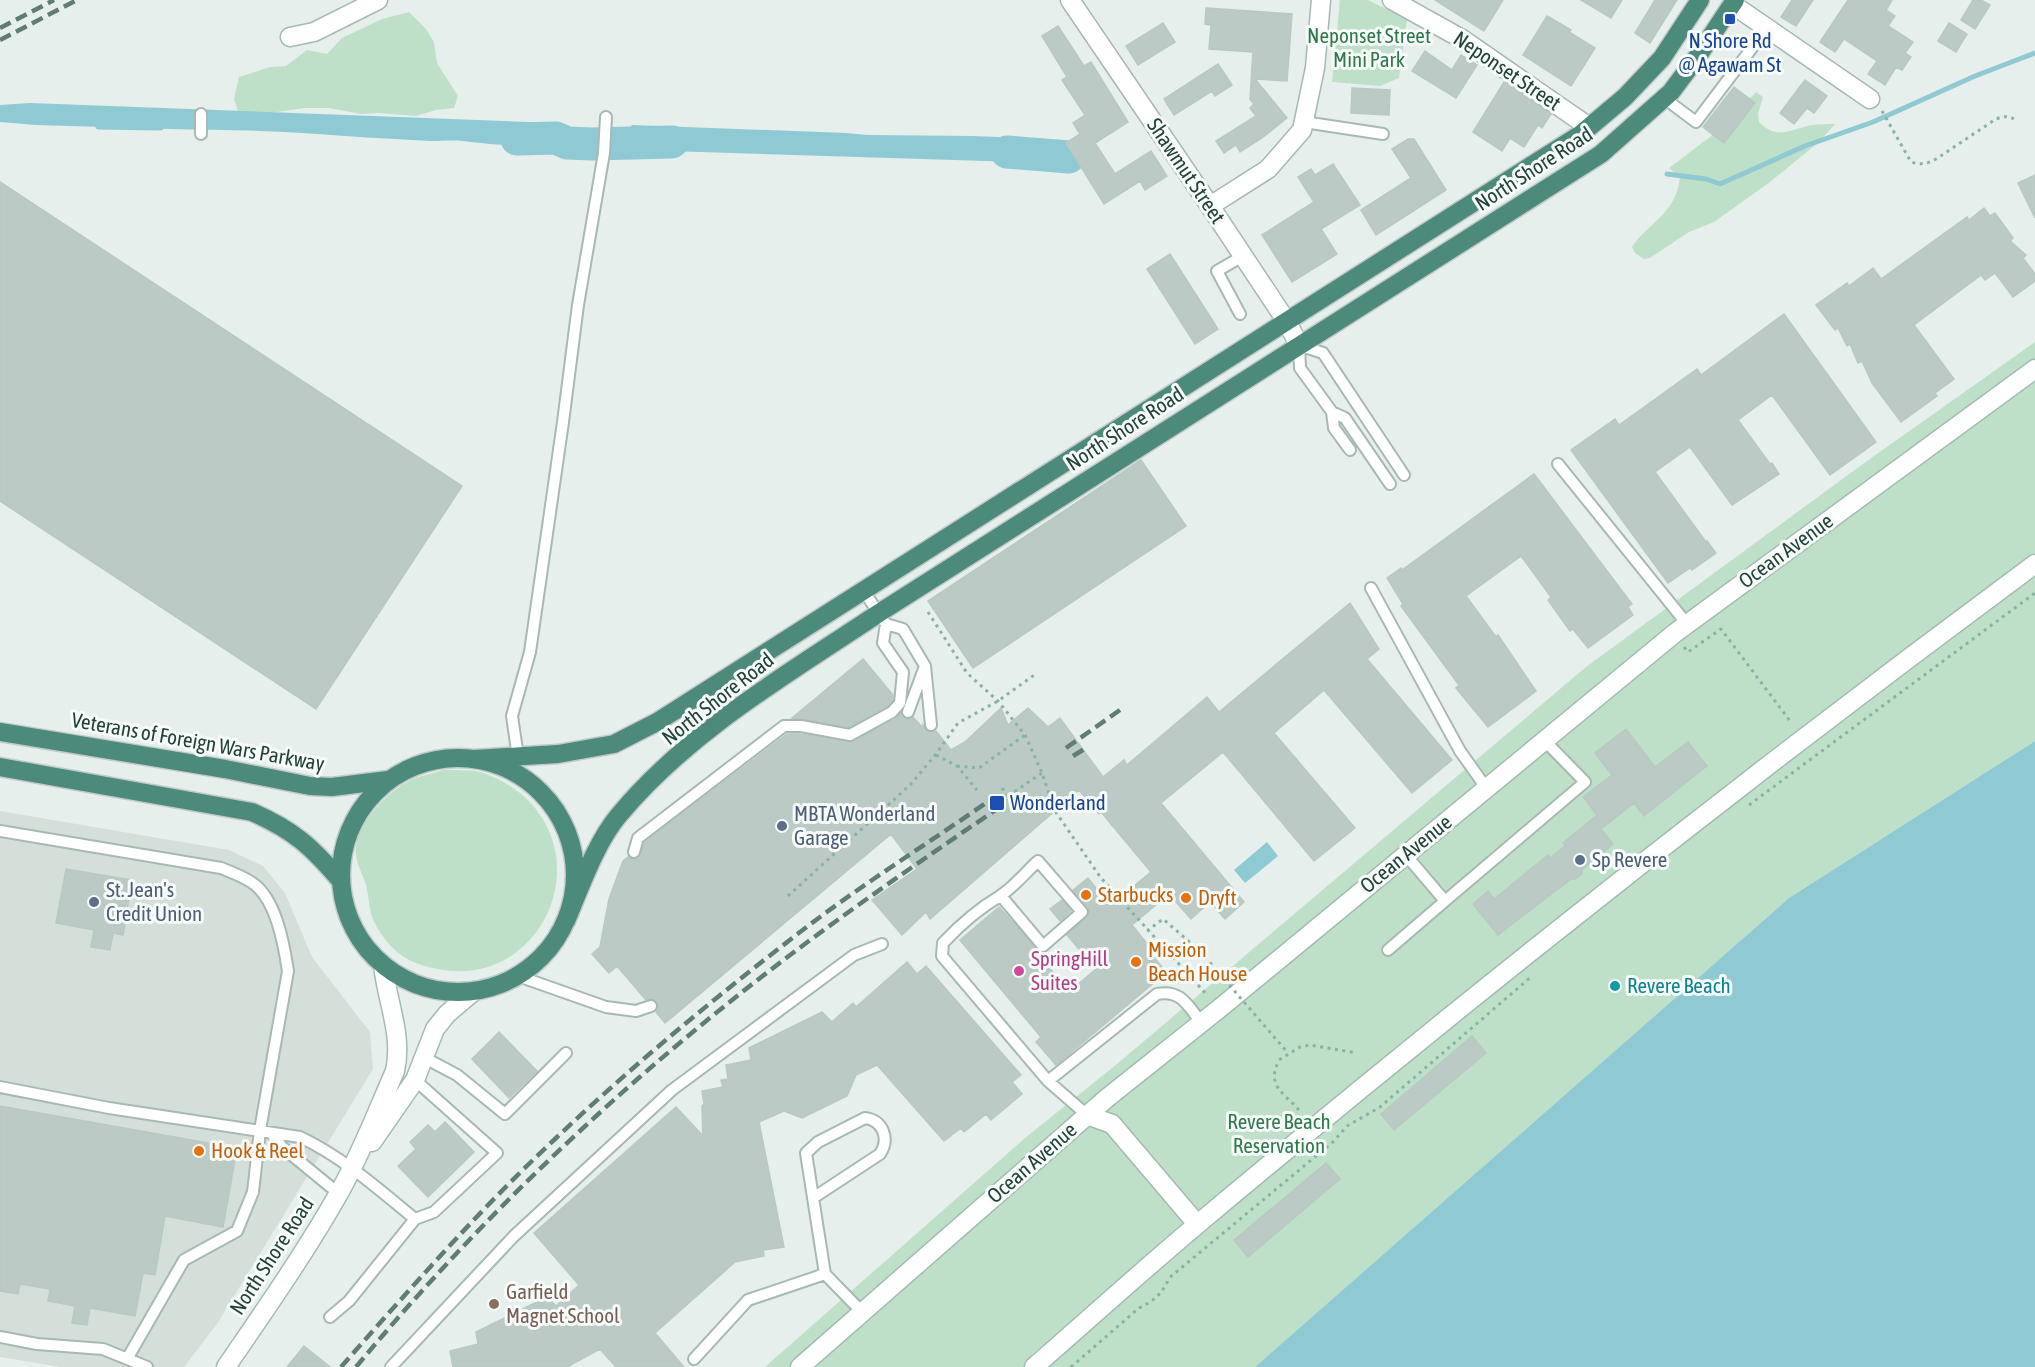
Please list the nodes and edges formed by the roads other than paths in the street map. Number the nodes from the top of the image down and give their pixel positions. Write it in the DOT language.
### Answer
graph roads {
  1 [pos="378,0"];
  2 [pos="1070,0"];
  3 [pos="1322,0"];
  4 [pos="1392,0"];
  5 [pos="1700,0"];
  6 [pos="1734,2"];
  7 [pos="1767,28"];
  8 [pos="290,37"];
  9 [pos="1664,98"];
  10 [pos="1874,102"];
  11 [pos="201,114"];
  12 [pos="606,117"];
  13 [pos="1304,122"];
  14 [pos="1589,127"];
  15 [pos="201,134"];
  16 [pos="1383,134"];
  17 [pos="1210,206"];
  18 [pos="1243,256"];
  19 [pos="1240,314"];
  20 [pos="1287,322"];
  21 [pos="1299,345"];
  22 [pos="2035,369"];
  23 [pos="1332,412"];
  24 [pos="1350,450"];
  25 [pos="1558,464"];
  26 [pos="1404,474"];
  27 [pos="1390,484"];
  28 [pos="2035,564"];
  29 [pos="1371,588"];
  30 [pos="863,590"];
  31 [pos="883,619"];
  32 [pos="1681,629"];
  33 [pos="925,666"];
  34 [pos="908,712"];
  35 [pos="931,725"];
  36 [pos="0,732"];
  37 [pos="1545,741"];
  38 [pos="518,757"];
  39 [pos="474,759"];
  40 [pos="0,767"];
  41 [pos="388,780"];
  42 [pos="1487,789"];
  43 [pos="0,831"];
  44 [pos="634,852"];
  45 [pos="1406,854"];
  46 [pos="340,880"];
  47 [pos="1000,896"];
  48 [pos="1445,901"];
  49 [pos="566,921"];
  50 [pos="882,944"];
  51 [pos="1388,950"];
  52 [pos="383,965"];
  53 [pos="518,976"];
  54 [pos="474,991"];
  55 [pos="651,1006"];
  56 [pos="1201,1022"];
  57 [pos="566,1053"];
  58 [pos="423,1057"];
  59 [pos="415,1080"];
  60 [pos="1048,1081"];
  61 [pos="0,1087"];
  62 [pos="1087,1115"];
  63 [pos="260,1130"];
  64 [pos="272,1134"];
  65 [pos="352,1167"];
  66 [pos="339,1193"];
  67 [pos="813,1198"];
  68 [pos="415,1219"];
  69 [pos="1197,1224"];
  70 [pos="825,1274"];
  71 [pos="862,1312"];
  72 [pos="330,1317"];
  73 [pos="0,1337"];
  74 [pos="127,1359"];
  75 [pos="694,1359"];
  76 [pos="147,1367"];
  77 [pos="226,1367"];
  78 [pos="391,1367"];
  79 [pos="800,1367"];
  80 [pos="1034,1367"];
  1 -- 8 [label="main road"];
  2 -- 17 [label="main road, Shawmut Street"];
  3 -- 13 [label="main road"];
  4 -- 14 [label="main road, Neponset Street"];
  5 -- 14 [label="highway, North Shore Road"];
  6 -- 7 [label="main road"];
  6 -- 9 [label="highway, North Shore Road"];
  7 -- 9 [label="lane"];
  7 -- 10 [label="main road"];
  9 -- 21 [label="highway, North Shore Road"];
  11 -- 15 [label="lane"];
  12 -- 38 [label="lane"];
  13 -- 16 [label="lane"];
  13 -- 17 [label="main road"];
  14 -- 20 [label="highway, North Shore Road"];
  17 -- 18 [label="main road, Shawmut Street"];
  18 -- 19 [label="lane"];
  18 -- 20 [label="main road, Shawmut Street"];
  20 -- 21 [label="main road, Shawmut Street"];
  20 -- 30 [label="highway, North Shore Road"];
  21 -- 23 [label="lane"];
  21 -- 26 [label="lane"];
  21 -- 31 [label="highway, North Shore Road"];
  22 -- 32 [label="main road, Ocean Avenue"];
  23 -- 24 [label="lane"];
  23 -- 27 [label="lane"];
  25 -- 32 [label="lane"];
  28 -- 69 [label="main road"];
  29 -- 42 [label="lane"];
  30 -- 31 [label="lane"];
  30 -- 38 [label="highway, North Shore Road"];
  31 -- 33 [label="lane"];
  31 -- 44 [label="lane"];
  31 -- 49 [label="highway, North Shore Road"];
  32 -- 37 [label="main road, Ocean Avenue"];
  33 -- 34 [label="lane"];
  33 -- 35 [label="lane"];
  36 -- 41 [label="highway, Veterans of Foreign Wars Parkway"];
  37 -- 42 [label="main road, Ocean Avenue"];
  37 -- 48 [label="lane"];
  38 -- 39 [label="highway, North Shore Road"];
  39 -- 41 [label="highway"];
  39 -- 49 [label="highway"];
  40 -- 46 [label="highway"];
  41 -- 46 [label="highway"];
  42 -- 45 [label="main road, Ocean Avenue"];
  43 -- 63 [label="lane"];
  45 -- 48 [label="lane"];
  45 -- 56 [label="main road, Ocean Avenue"];
  46 -- 52 [label="highway"];
  47 -- 47 [label="lane"];
  47 -- 60 [label="lane"];
  48 -- 51 [label="lane"];
  49 -- 53 [label="highway"];
  50 -- 78 [label="lane"];
  52 -- 54 [label="highway"];
  52 -- 65 [label="main road, North Shore Road"];
  53 -- 54 [label="highway"];
  53 -- 55 [label="lane"];
  54 -- 58 [label="main road, North Shore Road"];
  56 -- 60 [label="lane"];
  56 -- 62 [label="main road, Ocean Avenue"];
  57 -- 58 [label="lane"];
  58 -- 59 [label="main road, North Shore Road"];
  59 -- 65 [label="main road, North Shore Road"];
  59 -- 68 [label="lane"];
  60 -- 62 [label="lane"];
  61 -- 63 [label="lane"];
  62 -- 69 [label="main road"];
  62 -- 71 [label="main road, Ocean Avenue"];
  63 -- 64 [label="lane"];
  63 -- 74 [label="lane"];
  64 -- 65 [label="lane"];
  64 -- 66 [label="lane"];
  65 -- 66 [label="main road, North Shore Road"];
  65 -- 68 [label="lane"];
  66 -- 77 [label="main road, North Shore Road"];
  67 -- 67 [label="lane"];
  67 -- 70 [label="lane"];
  68 -- 72 [label="lane"];
  69 -- 80 [label="main road"];
  70 -- 71 [label="lane"];
  70 -- 75 [label="lane"];
  71 -- 79 [label="main road, Ocean Avenue"];
  73 -- 74 [label="lane"];
  74 -- 76 [label="lane"];
}
